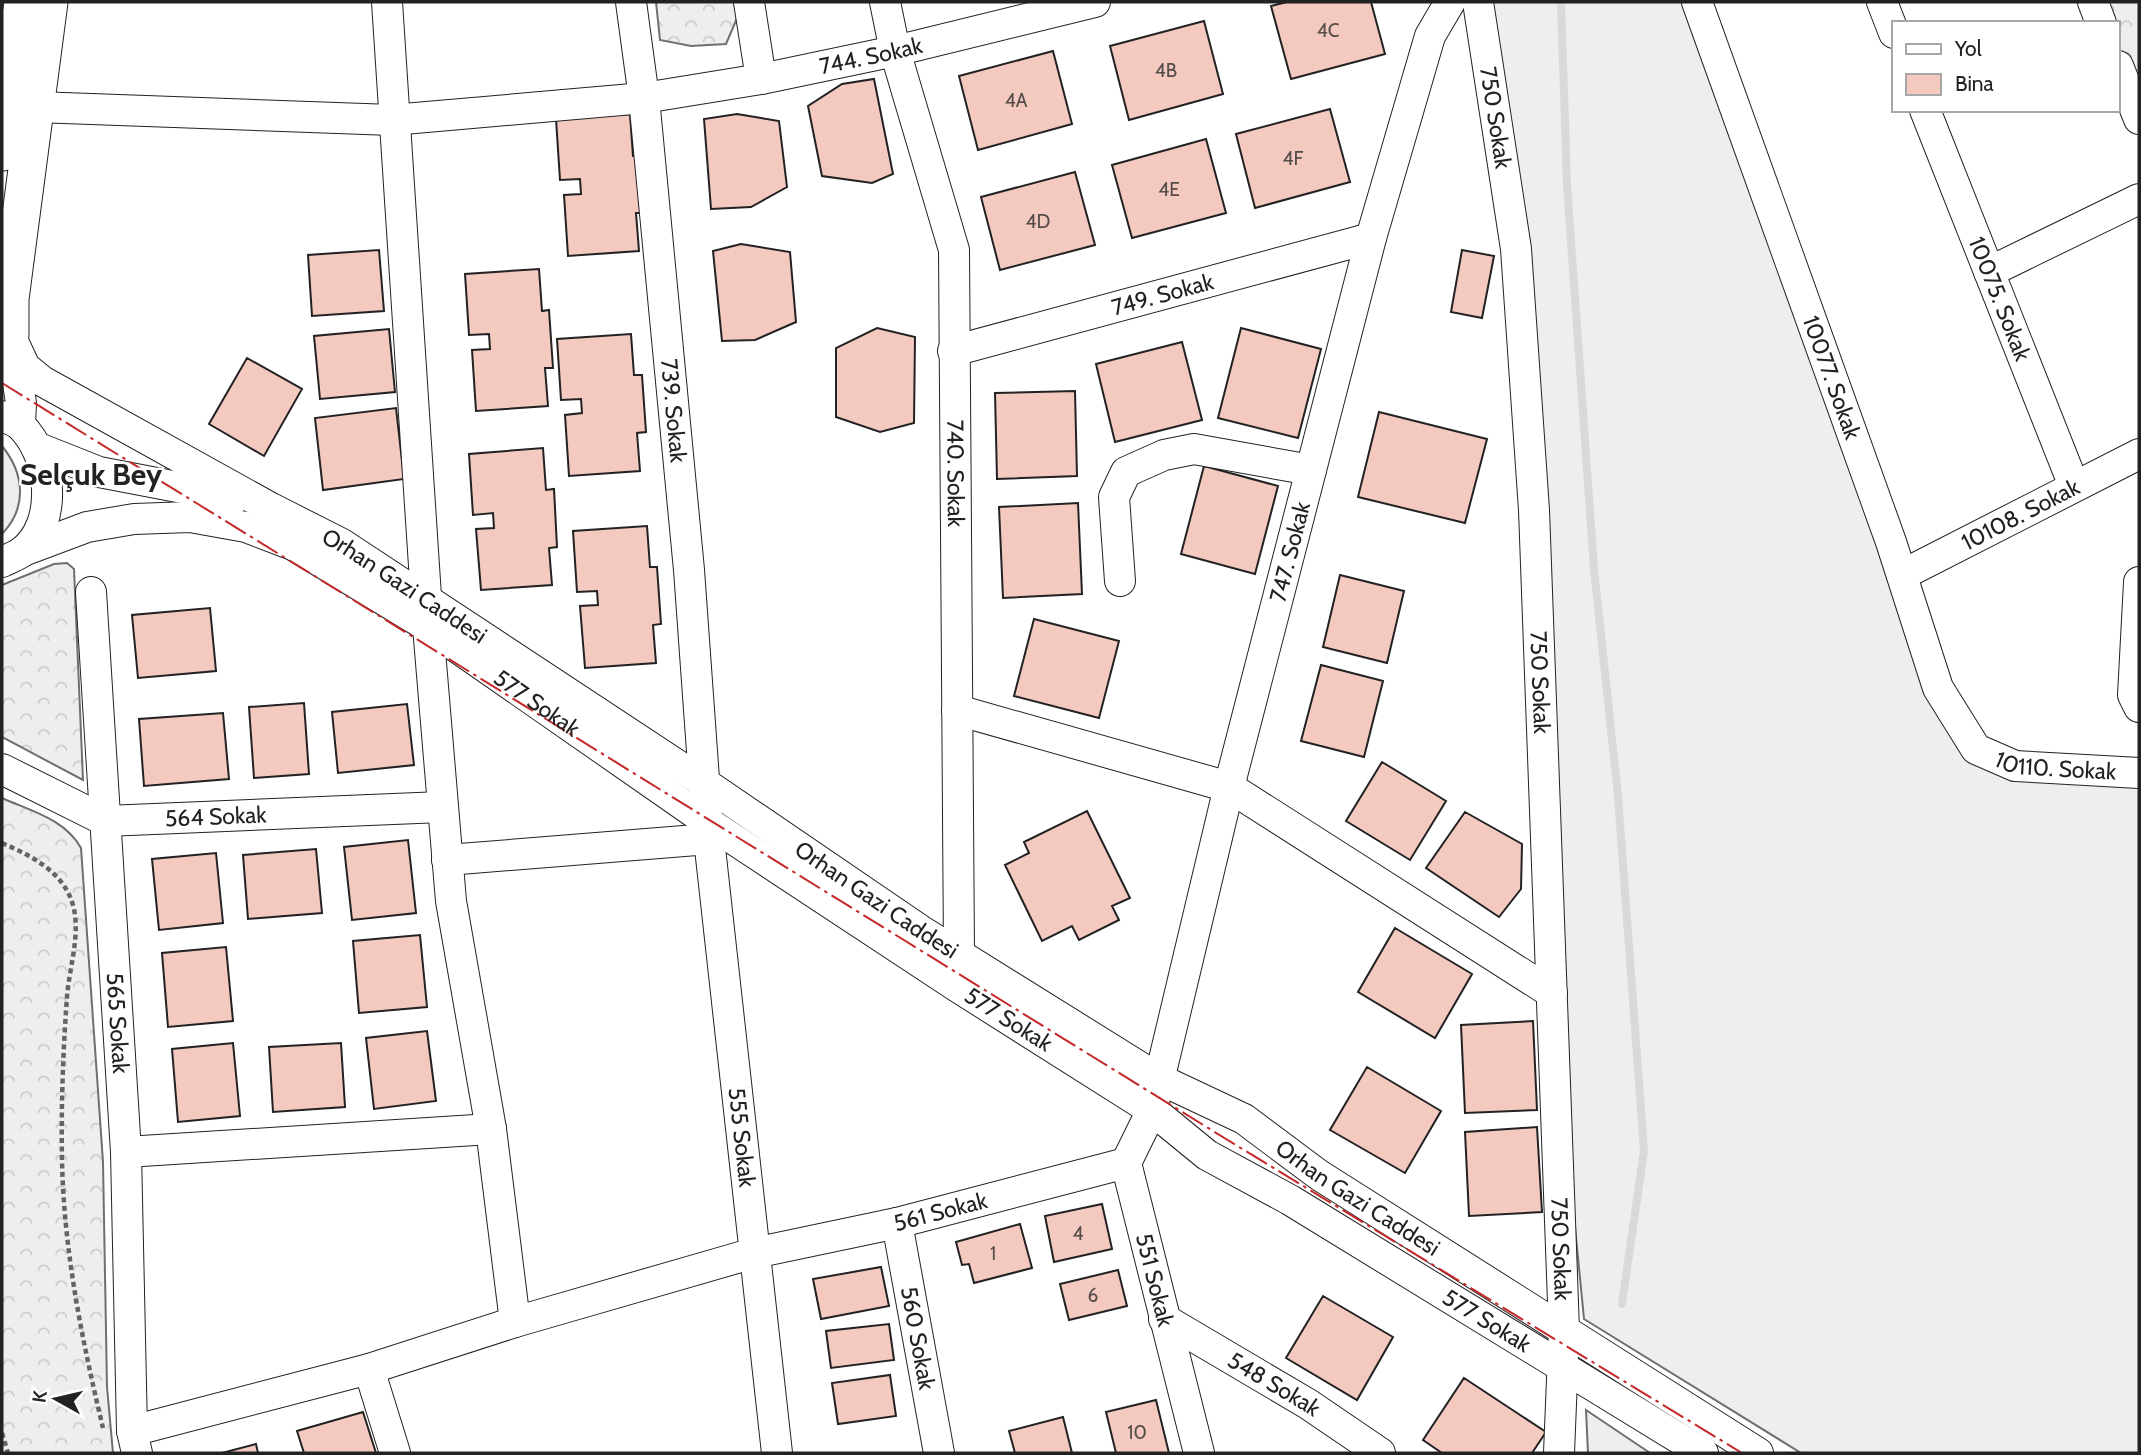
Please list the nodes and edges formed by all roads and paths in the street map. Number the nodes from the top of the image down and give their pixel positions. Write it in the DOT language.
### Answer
graph roads {
  1 [pos="387,2"];
  2 [pos="631,2"];
  3 [pos="749,2"];
  4 [pos="885,2"];
  5 [pos="1095,2"];
  6 [pos="1450,2"];
  7 [pos="1478,2"];
  8 [pos="1697,2"];
  9 [pos="1882,2"];
  10 [pos="2093,2"];
  11 [pos="24,5"];
  12 [pos="2100,21"];
  13 [pos="1892,28"];
  14 [pos="895,51"];
  15 [pos="2120,71"];
  16 [pos="761,79"];
  17 [pos="644,98"];
  18 [pos="36,107"];
  19 [pos="1926,112"];
  20 [pos="2139,119"];
  21 [pos="393,120"];
  22 [pos="2,152"];
  23 [pos="2139,199"];
  24 [pos="1371,238"];
  25 [pos="1989,272"];
  26 [pos="10,335"];
  27 [pos="953,351"];
  28 [pos="19,429"];
  29 [pos="2139,454"];
  30 [pos="1311,470"];
  31 [pos="2074,486"];
  32 [pos="271,508"];
  33 [pos="12,557"];
  34 [pos="1902,575"];
  35 [pos="1120,581"];
  36 [pos="2139,582"];
  37 [pos="91,592"];
  38 [pos="428,614"];
  39 [pos="2139,707"];
  40 [pos="957,710"];
  41 [pos="1976,749"];
  42 [pos="2,769"];
  43 [pos="2139,773"];
  44 [pos="705,783"];
  45 [pos="1229,788"];
  46 [pos="442,807"];
  47 [pos="106,821"];
  48 [pos="708,830"];
  49 [pos="2,843"];
  50 [pos="447,860"];
  51 [pos="959,954"];
  52 [pos="1552,993"];
  53 [pos="1159,1079"];
  54 [pos="1152,1110"];
  55 [pos="491,1129"];
  56 [pos="126,1152"];
  57 [pos="1126,1163"];
  58 [pos="897,1223"];
  59 [pos="754,1252"];
  60 [pos="1164,1319"];
  61 [pos="515,1322"];
  62 [pos="1564,1330"];
  63 [pos="1561,1367"];
  64 [pos="369,1369"];
  65 [pos="2,1433"];
  66 [pos="125,1441"];
  67 [pos="8,1453"];
  68 [pos="395,1453"];
  69 [pos="777,1453"];
  70 [pos="939,1453"];
  71 [pos="1199,1453"];
  72 [pos="1380,1453"];
  73 [pos="1559,1453"];
  74 [pos="1703,1453"];
  75 [pos="1758,1453"];
  1 -- 21 [label="street"];
  2 -- 17 [label="street, 739. Sokak"];
  3 -- 16 [label="street"];
  4 -- 14 [label="street, 740. Sokak"];
  5 -- 14 [label="street, 744. Sokak"];
  6 -- 24 [label="street, 747. Sokak"];
  7 -- 52 [label="street, 750 Sokak"];
  8 -- 34 [label="street, 10077. Sokak"];
  9 -- 13 [label="street"];
  10 -- 12 [label="street"];
  11 -- 18 [label="main road"];
  11 -- 22 [label="main road"];
  14 -- 16 [label="street, 744. Sokak"];
  14 -- 27 [label="street, 740. Sokak"];
  15 -- 20 [label="street"];
  16 -- 17 [label="street, 744. Sokak"];
  17 -- 21 [label="street, 744. Sokak"];
  17 -- 44 [label="street, 739. Sokak"];
  18 -- 21 [label="street, 744. Sokak"];
  18 -- 26 [label="main road"];
  19 -- 25 [label="street, 10075. Sokak"];
  21 -- 38 [label="street"];
  23 -- 25 [label="street"];
  24 -- 27 [label="street, 749. Sokak"];
  24 -- 30 [label="street, 747. Sokak"];
  25 -- 31 [label="street, 10075. Sokak"];
  26 -- 28 [label="street"];
  26 -- 32 [label="street, Orhan Gazi Caddesi"];
  27 -- 40 [label="street, 740. Sokak"];
  28 -- 32 [label="street"];
  28 -- 33 [label="street"];
  29 -- 31 [label="street, 10108. Sokak"];
  30 -- 35 [label="street"];
  30 -- 45 [label="street, 747. Sokak"];
  31 -- 34 [label="street, 10108. Sokak"];
  32 -- 38 [label="street, Orhan Gazi Caddesi"];
  33 -- 38 [label="street, 577 Sokak"];
  34 -- 41 [label="street, 10077. Sokak"];
  36 -- 39 [label="street"];
  37 -- 47 [label="street, 565 Sokak"];
  38 -- 44 [label="street, Orhan Gazi Caddesi"];
  38 -- 46 [label="street"];
  38 -- 48 [label="street, 577 Sokak"];
  40 -- 45 [label="street"];
  40 -- 51 [label="street, 740. Sokak"];
  41 -- 43 [label="street, 10110. Sokak"];
  42 -- 47 [label="street, 564 Sokak"];
  44 -- 48 [label="street, 739. Sokak"];
  44 -- 51 [label="street, Orhan Gazi Caddesi"];
  45 -- 52 [label="street"];
  45 -- 53 [label="street, 747. Sokak"];
  46 -- 47 [label="street, 564 Sokak"];
  46 -- 50 [label="street"];
  47 -- 56 [label="street, 565 Sokak"];
  48 -- 50 [label="street"];
  48 -- 54 [label="street, 577 Sokak"];
  48 -- 59 [label="street, 555 Sokak"];
  49 -- 66 [label="path"];
  50 -- 55 [label="street"];
  51 -- 53 [label="street, Orhan Gazi Caddesi"];
  52 -- 62 [label="street, 750 Sokak"];
  53 -- 54 [label="street, 747. Sokak"];
  53 -- 62 [label="street, Orhan Gazi Caddesi"];
  54 -- 57 [label="street"];
  54 -- 63 [label="street, 577 Sokak"];
  55 -- 56 [label="street"];
  55 -- 61 [label="street"];
  56 -- 66 [label="street, 565 Sokak"];
  57 -- 58 [label="street, 561 Sokak"];
  57 -- 60 [label="street, 551 Sokak"];
  58 -- 59 [label="street, 561 Sokak"];
  58 -- 70 [label="street, 560 Sokak"];
  59 -- 61 [label="street, 561 Sokak"];
  59 -- 69 [label="street, 555 Sokak"];
  60 -- 71 [label="street, 551 Sokak"];
  60 -- 72 [label="street, 548 Sokak"];
  61 -- 64 [label="street, 561 Sokak"];
  62 -- 63 [label="street, 750 Sokak"];
  62 -- 75 [label="street, Orhan Gazi Caddesi"];
  63 -- 73 [label="street, 750 Sokak"];
  63 -- 74 [label="street"];
  64 -- 66 [label="street, 561 Sokak"];
  64 -- 68 [label="street"];
  65 -- 67 [label="path"];
}
